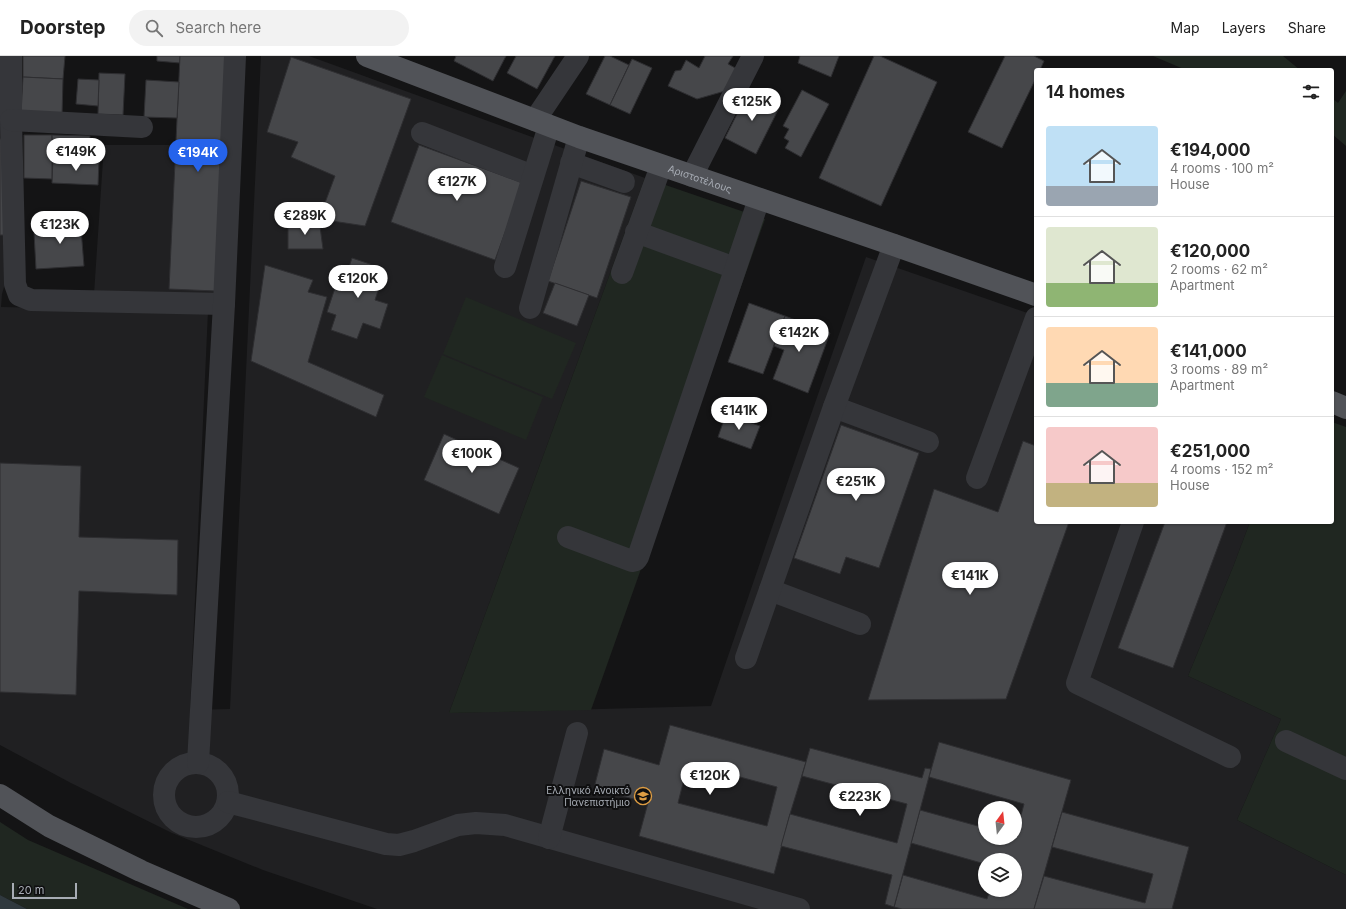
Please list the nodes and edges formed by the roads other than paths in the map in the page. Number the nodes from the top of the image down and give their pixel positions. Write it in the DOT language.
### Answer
graph roads {
  1 [pos="11,56"];
  2 [pos="235,56"];
  3 [pos="368,56"];
  4 [pos="578,56"];
  5 [pos="753,56"];
  6 [pos="11,120"];
  7 [pos="542,123"];
  8 [pos="142,127"];
  9 [pos="422,133"];
  10 [pos="579,137"];
  11 [pos="571,163"];
  12 [pos="661,166"];
  13 [pos="533,176"];
  14 [pos="692,176"];
  15 [pos="624,182"];
  16 [pos="759,199"];
  17 [pos="636,232"];
  18 [pos="894,245"];
  19 [pos="505,267"];
  20 [pos="735,268"];
  21 [pos="622,273"];
  22 [pos="1034,295"];
  23 [pos="224,304"];
  24 [pos="530,308"];
  25 [pos="1034,323"];
  26 [pos="1334,403"];
  27 [pos="834,407"];
  28 [pos="1346,408"];
  29 [pos="928,442"];
  30 [pos="977,478"];
  31 [pos="1132,524"];
  32 [pos="568,537"];
  33 [pos="770,590"];
  34 [pos="860,624"];
  35 [pos="746,658"];
  36 [pos="577,732"];
  37 [pos="1286,741"];
  38 [pos="1230,757"];
  39 [pos="198,762"];
  40 [pos="1346,769"];
  41 [pos="0,795"];
  42 [pos="228,802"];
  43 [pos="549,838"];
  44 [pos="229,909"];
  45 [pos="799,909"];
  1 -- 6 [label="street"];
  2 -- 23 [label="street"];
  3 -- 7 [label="main road, Αριστοτέλους"];
  4 -- 7 [label="street"];
  5 -- 14 [label="street"];
  6 -- 8 [label="street"];
  6 -- 23 [label="street"];
  7 -- 10 [label="main road, Αριστοτέλους"];
  7 -- 13 [label="street"];
  9 -- 13 [label="street"];
  10 -- 11 [label="street"];
  10 -- 12 [label="main road, Αριστοτέλους"];
  11 -- 15 [label="street"];
  11 -- 24 [label="street"];
  12 -- 14 [label="main road, Αριστοτέλους"];
  12 -- 17 [label="street"];
  13 -- 19 [label="street"];
  14 -- 16 [label="main road, Αριστοτέλους"];
  16 -- 18 [label="main road, Αριστοτέλους"];
  16 -- 20 [label="street"];
  17 -- 20 [label="street"];
  17 -- 21 [label="street"];
  18 -- 22 [label="main road, Αριστοτέλους"];
  18 -- 27 [label="street"];
  20 -- 32 [label="street"];
  23 -- 39 [label="street"];
  25 -- 30 [label="street"];
  26 -- 28 [label="main road"];
  27 -- 29 [label="street"];
  27 -- 33 [label="street"];
  31 -- 38 [label="street"];
  33 -- 34 [label="street"];
  33 -- 35 [label="street"];
  36 -- 43 [label="street"];
  37 -- 40 [label="street"];
  39 -- 42 [label="street"];
  39 -- 42 [label="street"];
  41 -- 44 [label="main road"];
  42 -- 43 [label="street"];
  43 -- 45 [label="street"];
}
